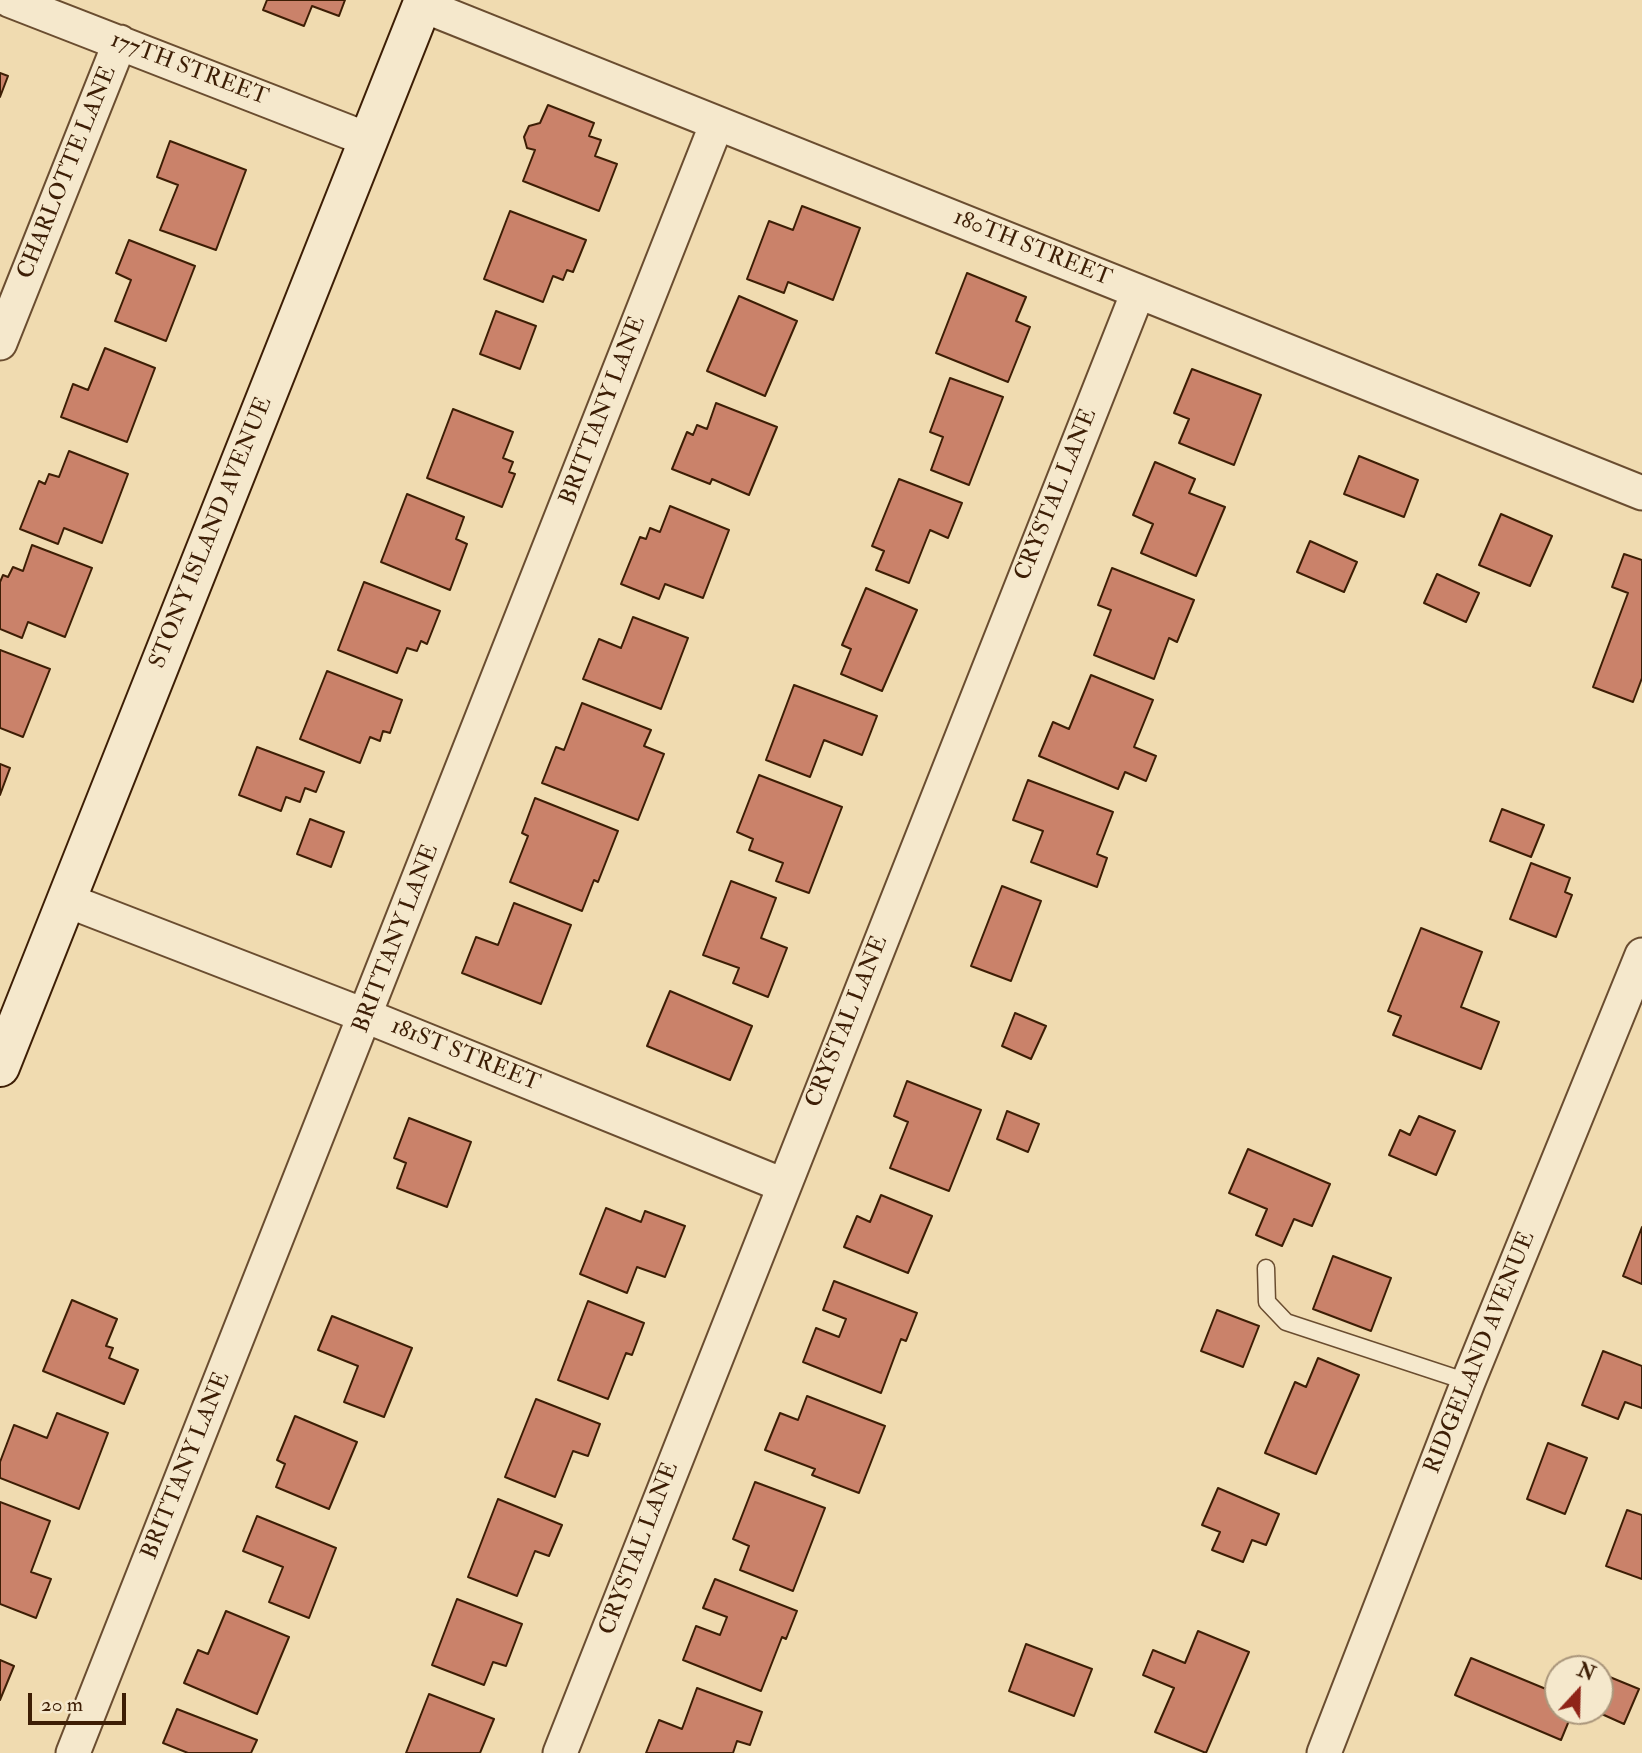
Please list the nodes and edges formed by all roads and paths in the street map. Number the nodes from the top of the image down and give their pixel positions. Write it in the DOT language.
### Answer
graph roads {
  1 [pos="9,0"];
  2 [pos="423,3"];
  3 [pos="120,42"];
  4 [pos="718,124"];
  5 [pos="369,140"];
  6 [pos="1138,292"];
  7 [pos="0,343"];
  8 [pos="1642,493"];
  9 [pos="66,900"];
  10 [pos="1642,954"];
  11 [pos="366,1016"];
  12 [pos="0,1067"];
  13 [pos="783,1185"];
  14 [pos="1266,1268"];
  15 [pos="1468,1382"];
  16 [pos="73,1753"];
  17 [pos="560,1753"];
  18 [pos="1324,1753"];
  1 -- 3 [label="street, 177TH STREET"];
  2 -- 4 [label="street, 180TH STREET"];
  2 -- 5 [label="street, STONY ISLAND AVENUE"];
  3 -- 5 [label="street, 177TH STREET"];
  3 -- 7 [label="street, CHARLOTTE LANE"];
  4 -- 6 [label="street, 180TH STREET"];
  4 -- 11 [label="street, BRITTANY LANE"];
  5 -- 9 [label="street, STONY ISLAND AVENUE"];
  6 -- 8 [label="street, 180TH STREET"];
  6 -- 13 [label="street, CRYSTAL LANE"];
  9 -- 11 [label="street, 181ST STREET"];
  9 -- 12 [label="street, STONY ISLAND AVENUE"];
  10 -- 15 [label="street, RIDGELAND AVENUE"];
  11 -- 13 [label="street, 181ST STREET"];
  11 -- 16 [label="street, BRITTANY LANE"];
  13 -- 17 [label="street, CRYSTAL LANE"];
  14 -- 15 [label="lane"];
  15 -- 18 [label="street, RIDGELAND AVENUE"];
}
